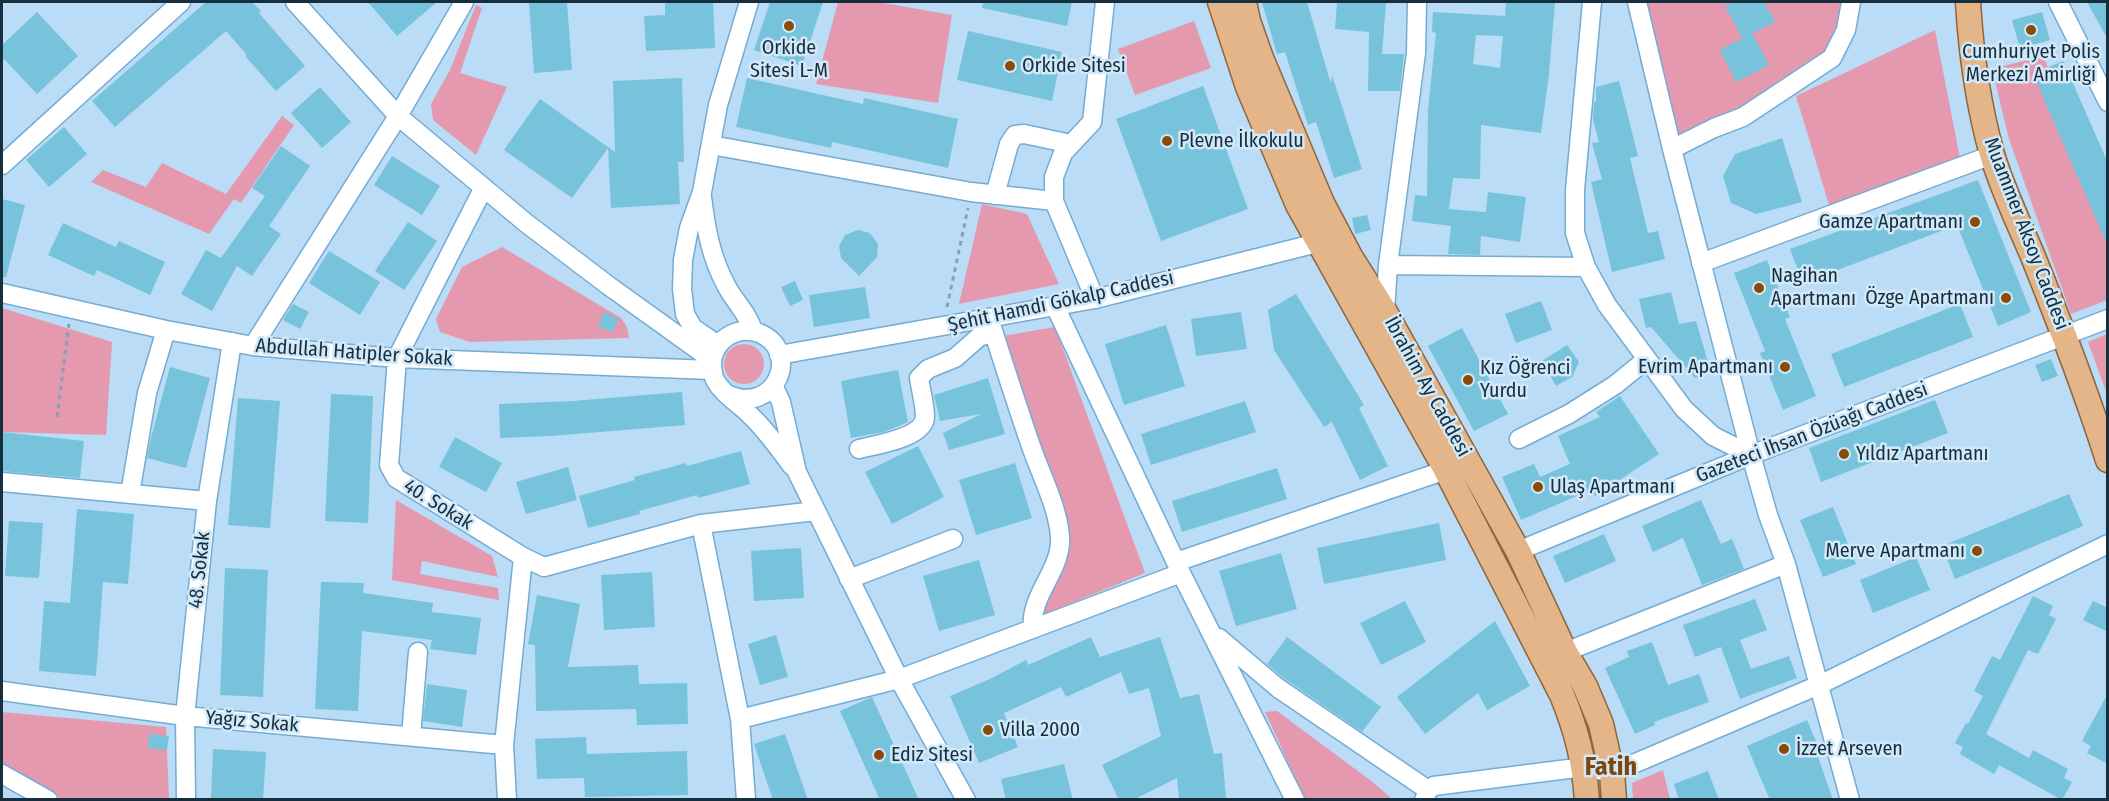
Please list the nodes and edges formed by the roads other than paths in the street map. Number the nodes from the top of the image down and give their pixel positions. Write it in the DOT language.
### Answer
graph roads {
  1 [pos="181,2"];
  2 [pos="295,2"];
  3 [pos="464,2"];
  4 [pos="749,2"];
  5 [pos="1105,2"];
  6 [pos="1220,2"];
  7 [pos="1244,2"];
  8 [pos="1418,2"];
  9 [pos="1592,2"];
  10 [pos="1637,2"];
  11 [pos="1851,2"];
  12 [pos="1968,2"];
  13 [pos="2058,2"];
  14 [pos="2108,102"];
  15 [pos="398,116"];
  16 [pos="1071,144"];
  17 [pos="711,145"];
  18 [pos="1672,149"];
  19 [pos="1992,155"];
  20 [pos="2,165"];
  21 [pos="483,189"];
  22 [pos="702,192"];
  23 [pos="995,195"];
  24 [pos="1054,201"];
  25 [pos="1328,238"];
  26 [pos="1701,263"];
  27 [pos="1388,265"];
  28 [pos="1586,267"];
  29 [pos="2,293"];
  30 [pos="1095,299"];
  31 [pos="1055,306"];
  32 [pos="1385,312"];
  33 [pos="2108,319"];
  34 [pos="991,325"];
  35 [pos="166,330"];
  36 [pos="753,331"];
  37 [pos="2065,336"];
  38 [pos="232,342"];
  39 [pos="253,346"];
  40 [pos="779,355"];
  41 [pos="398,358"];
  42 [pos="714,358"];
  43 [pos="1647,359"];
  44 [pos="774,387"];
  45 [pos="727,394"];
  46 [pos="1519,440"];
  47 [pos="859,449"];
  48 [pos="1751,455"];
  49 [pos="2108,460"];
  50 [pos="1446,470"];
  51 [pos="797,472"];
  52 [pos="2,482"];
  53 [pos="130,494"];
  54 [pos="207,501"];
  55 [pos="816,511"];
  56 [pos="700,524"];
  57 [pos="952,539"];
  58 [pos="2108,544"];
  59 [pos="1518,551"];
  60 [pos="523,557"];
  61 [pos="1786,564"];
  62 [pos="1179,567"];
  63 [pos="849,579"];
  64 [pos="1033,629"];
  65 [pos="1211,632"];
  66 [pos="418,652"];
  67 [pos="1565,652"];
  68 [pos="900,679"];
  69 [pos="1819,685"];
  70 [pos="2,692"];
  71 [pos="185,716"];
  72 [pos="740,719"];
  73 [pos="411,736"];
  74 [pos="504,745"];
  75 [pos="1584,767"];
  76 [pos="1612,773"];
  77 [pos="2,774"];
  78 [pos="1426,795"];
  79 [pos="48,800"];
  80 [pos="186,800"];
  81 [pos="507,800"];
  82 [pos="746,800"];
  83 [pos="966,800"];
  84 [pos="1295,800"];
  85 [pos="1587,800"];
  86 [pos="1614,800"];
  87 [pos="1850,800"];
  1 -- 20 [label="street"];
  2 -- 15 [label="street"];
  3 -- 15 [label="street"];
  4 -- 17 [label="street"];
  5 -- 16 [label="street"];
  6 -- 25 [label="main road, İbrahim Ay Caddesi"];
  7 -- 25 [label="main road, İbrahim Ay Caddesi"];
  8 -- 27 [label="street"];
  9 -- 28 [label="street"];
  10 -- 18 [label="street"];
  11 -- 18 [label="street"];
  12 -- 19 [label="main road, Muammer Aksoy Caddesi"];
  13 -- 14 [label="street"];
  15 -- 21 [label="street"];
  15 -- 39 [label="street"];
  16 -- 23 [label="street"];
  16 -- 24 [label="street"];
  17 -- 22 [label="street"];
  17 -- 23 [label="street"];
  18 -- 26 [label="street"];
  19 -- 26 [label="street"];
  19 -- 37 [label="main road, Muammer Aksoy Caddesi"];
  21 -- 41 [label="street"];
  21 -- 42 [label="street"];
  22 -- 36 [label="street"];
  22 -- 42 [label="street"];
  23 -- 24 [label="street"];
  24 -- 30 [label="street"];
  25 -- 30 [label="street, Şehit Hamdi Gökalp Caddesi"];
  25 -- 32 [label="main road, İbrahim Ay Caddesi"];
  25 -- 50 [label="main road, İbrahim Ay Caddesi"];
  26 -- 48 [label="street"];
  27 -- 28 [label="street"];
  27 -- 32 [label="street"];
  28 -- 43 [label="street"];
  29 -- 35 [label="street, Abdullah Hatipler Sokak"];
  30 -- 31 [label="street, Şehit Hamdi Gökalp Caddesi"];
  31 -- 34 [label="street, Şehit Hamdi Gökalp Caddesi"];
  31 -- 62 [label="street"];
  32 -- 59 [label="main road, İbrahim Ay Caddesi"];
  33 -- 37 [label="street, Gazeteci İhsan Özüağı Caddesi"];
  34 -- 40 [label="street, Şehit Hamdi Gökalp Caddesi"];
  34 -- 47 [label="street"];
  34 -- 64 [label="street"];
  35 -- 38 [label="street, Abdullah Hatipler Sokak"];
  35 -- 53 [label="street"];
  36 -- 40 [label="street"];
  36 -- 42 [label="street"];
  37 -- 48 [label="street, Gazeteci İhsan Özüağı Caddesi"];
  37 -- 49 [label="main road, Muammer Aksoy Caddesi"];
  38 -- 39 [label="street, Abdullah Hatipler Sokak"];
  38 -- 54 [label="street, 48. Sokak"];
  39 -- 41 [label="street, Abdullah Hatipler Sokak"];
  40 -- 44 [label="street"];
  41 -- 42 [label="street, Abdullah Hatipler Sokak"];
  41 -- 60 [label="street, 40. Sokak"];
  42 -- 45 [label="street"];
  43 -- 46 [label="street"];
  43 -- 48 [label="street"];
  44 -- 45 [label="street"];
  44 -- 51 [label="street"];
  45 -- 51 [label="street"];
  48 -- 59 [label="street, Gazeteci İhsan Özüağı Caddesi"];
  48 -- 61 [label="street"];
  50 -- 62 [label="street"];
  50 -- 75 [label="main road, İbrahim Ay Caddesi"];
  51 -- 55 [label="street"];
  52 -- 53 [label="street"];
  53 -- 54 [label="street"];
  54 -- 71 [label="street, 48. Sokak"];
  55 -- 56 [label="street, 40. Sokak"];
  55 -- 63 [label="street"];
  56 -- 60 [label="street, 40. Sokak"];
  56 -- 72 [label="street"];
  57 -- 63 [label="street"];
  58 -- 69 [label="street"];
  59 -- 67 [label="main road, İbrahim Ay Caddesi"];
  60 -- 74 [label="street"];
  61 -- 67 [label="street"];
  61 -- 69 [label="street"];
  62 -- 64 [label="street"];
  62 -- 65 [label="street"];
  63 -- 68 [label="street"];
  64 -- 68 [label="street"];
  65 -- 78 [label="street"];
  65 -- 84 [label="street"];
  66 -- 73 [label="street"];
  67 -- 76 [label="main road, İbrahim Ay Caddesi"];
  68 -- 72 [label="street"];
  68 -- 83 [label="street"];
  69 -- 76 [label="street"];
  69 -- 87 [label="street"];
  70 -- 71 [label="street, Yağız Sokak"];
  71 -- 73 [label="street, Yağız Sokak"];
  71 -- 80 [label="street, 48. Sokak"];
  72 -- 82 [label="street"];
  73 -- 74 [label="street, Yağız Sokak"];
  74 -- 81 [label="street"];
  75 -- 76 [label="street"];
  75 -- 78 [label="street"];
  75 -- 85 [label="main road, İbrahim Ay Caddesi"];
  76 -- 86 [label="main road, İbrahim Ay Caddesi"];
  77 -- 79 [label="street"];
}
